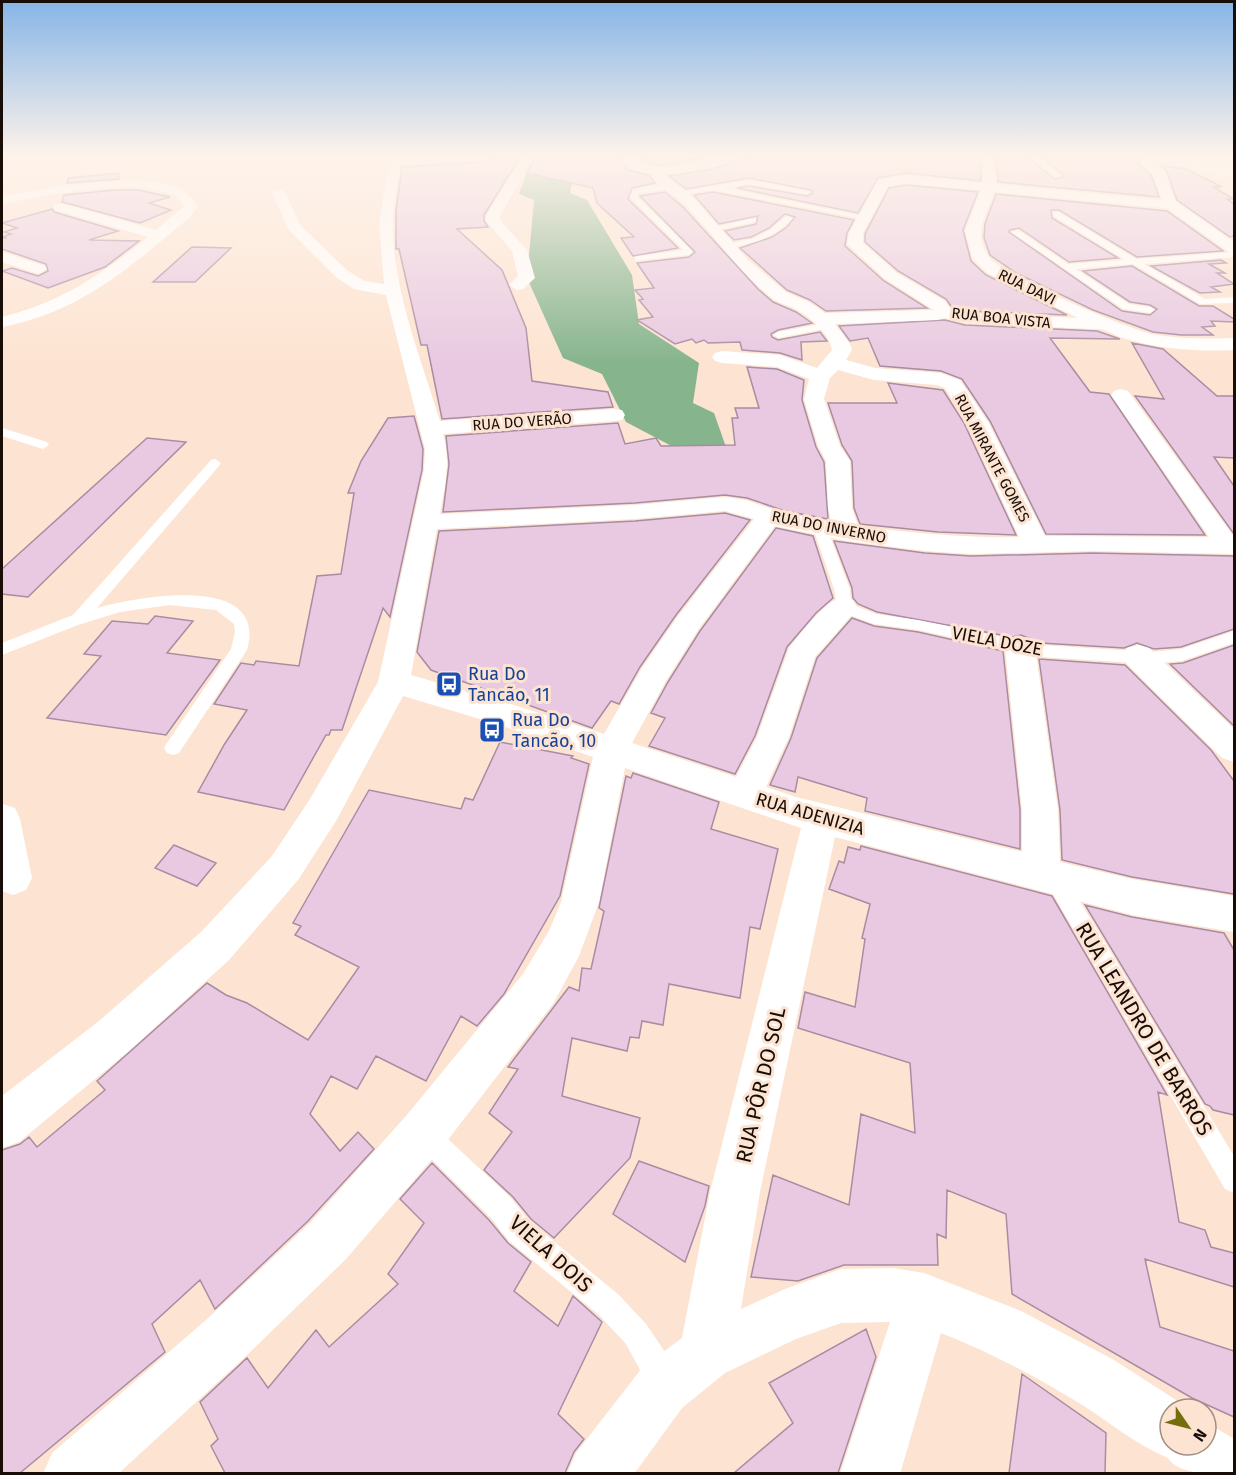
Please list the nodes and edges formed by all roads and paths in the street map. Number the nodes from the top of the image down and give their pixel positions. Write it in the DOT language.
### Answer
graph roads {
  1 [pos="122,225"];
  2 [pos="171,225"];
  3 [pos="293,225"];
  4 [pos="387,225"];
  5 [pos="496,225"];
  6 [pos="664,225"];
  7 [pos="709,225"];
  8 [pos="731,225"];
  9 [pos="781,225"];
  10 [pos="860,225"];
  11 [pos="974,225"];
  12 [pos="1074,225"];
  13 [pos="1200,225"];
  14 [pos="712,229"];
  15 [pos="1015,232"];
  16 [pos="158,235"];
  17 [pos="727,244"];
  18 [pos="1234,249"];
  19 [pos="1234,254"];
  20 [pos="2,257"];
  21 [pos="638,259"];
  22 [pos="1132,261"];
  23 [pos="1066,267"];
  24 [pos="39,269"];
  25 [pos="517,285"];
  26 [pos="394,291"];
  27 [pos="1234,300"];
  28 [pos="1150,310"];
  29 [pos="944,312"];
  30 [pos="2,322"];
  31 [pos="823,322"];
  32 [pos="1109,326"];
  33 [pos="778,335"];
  34 [pos="1234,344"];
  35 [pos="1202,345"];
  36 [pos="1234,354"];
  37 [pos="722,357"];
  38 [pos="827,369"];
  39 [pos="1121,395"];
  40 [pos="614,415"];
  41 [pos="431,428"];
  42 [pos="2,432"];
  43 [pos="43,445"];
  44 [pos="215,463"];
  45 [pos="769,516"];
  46 [pos="426,522"];
  47 [pos="820,528"];
  48 [pos="847,533"];
  49 [pos="1036,545"];
  50 [pos="1231,546"];
  51 [pos="843,607"];
  52 [pos="79,619"];
  53 [pos="1234,637"];
  54 [pos="1020,647"];
  55 [pos="2,649"];
  56 [pos="1138,656"];
  57 [pos="394,682"];
  58 [pos="173,748"];
  59 [pos="1234,749"];
  60 [pos="611,751"];
  61 [pos="745,795"];
  62 [pos="821,818"];
  63 [pos="2,819"];
  64 [pos="1048,875"];
  65 [pos="13,878"];
  66 [pos="1234,914"];
  67 [pos="2,1125"];
  68 [pos="423,1133"];
  69 [pos="1234,1179"];
  70 [pos="924,1300"];
  71 [pos="706,1354"];
  72 [pos="662,1388"];
  73 [pos="1158,1422"];
  74 [pos="1210,1457"];
  75 [pos="73,1473"];
  76 [pos="597,1473"];
  77 [pos="870,1473"];
  78 [pos="1234,1473"];
  1 -- 16 [label="street"];
  2 -- 16 [label="street"];
  3 -- 26 [label="street"];
  4 -- 26 [label="street"];
  5 -- 25 [label="street"];
  6 -- 21 [label="lane"];
  7 -- 14 [label="street"];
  8 -- 14 [label="lane"];
  9 -- 17 [label="lane"];
  10 -- 29 [label="street"];
  11 -- 32 [label="street, RUA DAVI"];
  12 -- 22 [label="lane"];
  13 -- 18 [label="street"];
  14 -- 17 [label="street"];
  15 -- 23 [label="lane"];
  16 -- 30 [label="street"];
  17 -- 31 [label="street"];
  19 -- 22 [label="lane"];
  20 -- 24 [label="street"];
  22 -- 23 [label="lane"];
  22 -- 27 [label="lane"];
  23 -- 28 [label="lane"];
  26 -- 41 [label="street"];
  29 -- 31 [label="street, RUA BOA VISTA"];
  29 -- 32 [label="street, RUA BOA VISTA"];
  31 -- 33 [label="lane"];
  31 -- 38 [label="street"];
  32 -- 35 [label="street"];
  34 -- 35 [label="street"];
  35 -- 36 [label="street"];
  37 -- 38 [label="street"];
  38 -- 48 [label="street"];
  38 -- 49 [label="street, RUA MIRANTE GOMES"];
  39 -- 50 [label="street"];
  40 -- 41 [label="street, RUA DO VERÃO"];
  41 -- 46 [label="street"];
  42 -- 43 [label="lane"];
  44 -- 52 [label="lane"];
  45 -- 46 [label="street, RUA DO INVERNO"];
  45 -- 47 [label="street, RUA DO INVERNO"];
  45 -- 60 [label="street"];
  46 -- 57 [label="street"];
  47 -- 48 [label="street, RUA DO INVERNO"];
  47 -- 51 [label="lane"];
  48 -- 49 [label="street, RUA DO INVERNO"];
  49 -- 50 [label="street, RUA DO INVERNO"];
  51 -- 54 [label="lane, VIELA DOZE"];
  51 -- 61 [label="street"];
  52 -- 55 [label="lane"];
  52 -- 58 [label="lane"];
  53 -- 56 [label="lane, VIELA DOZE"];
  54 -- 56 [label="lane, VIELA DOZE"];
  54 -- 64 [label="street"];
  56 -- 59 [label="street"];
  57 -- 60 [label="street, RUA ADENIZIA"];
  57 -- 67 [label="street"];
  60 -- 61 [label="street, RUA ADENIZIA"];
  60 -- 68 [label="street"];
  61 -- 62 [label="street, RUA ADENIZIA"];
  62 -- 64 [label="street, RUA ADENIZIA"];
  62 -- 71 [label="street, RUA PÔR DO SOL"];
  63 -- 65 [label="street"];
  64 -- 66 [label="street, RUA ADENIZIA"];
  64 -- 69 [label="lane, RUA LEANDRO DE BARROS"];
  68 -- 72 [label="lane, VIELA DOIS"];
  68 -- 75 [label="street"];
  70 -- 71 [label="street"];
  70 -- 73 [label="street"];
  70 -- 77 [label="street"];
  71 -- 72 [label="street"];
  72 -- 76 [label="street"];
  74 -- 78 [label="street"];
}
